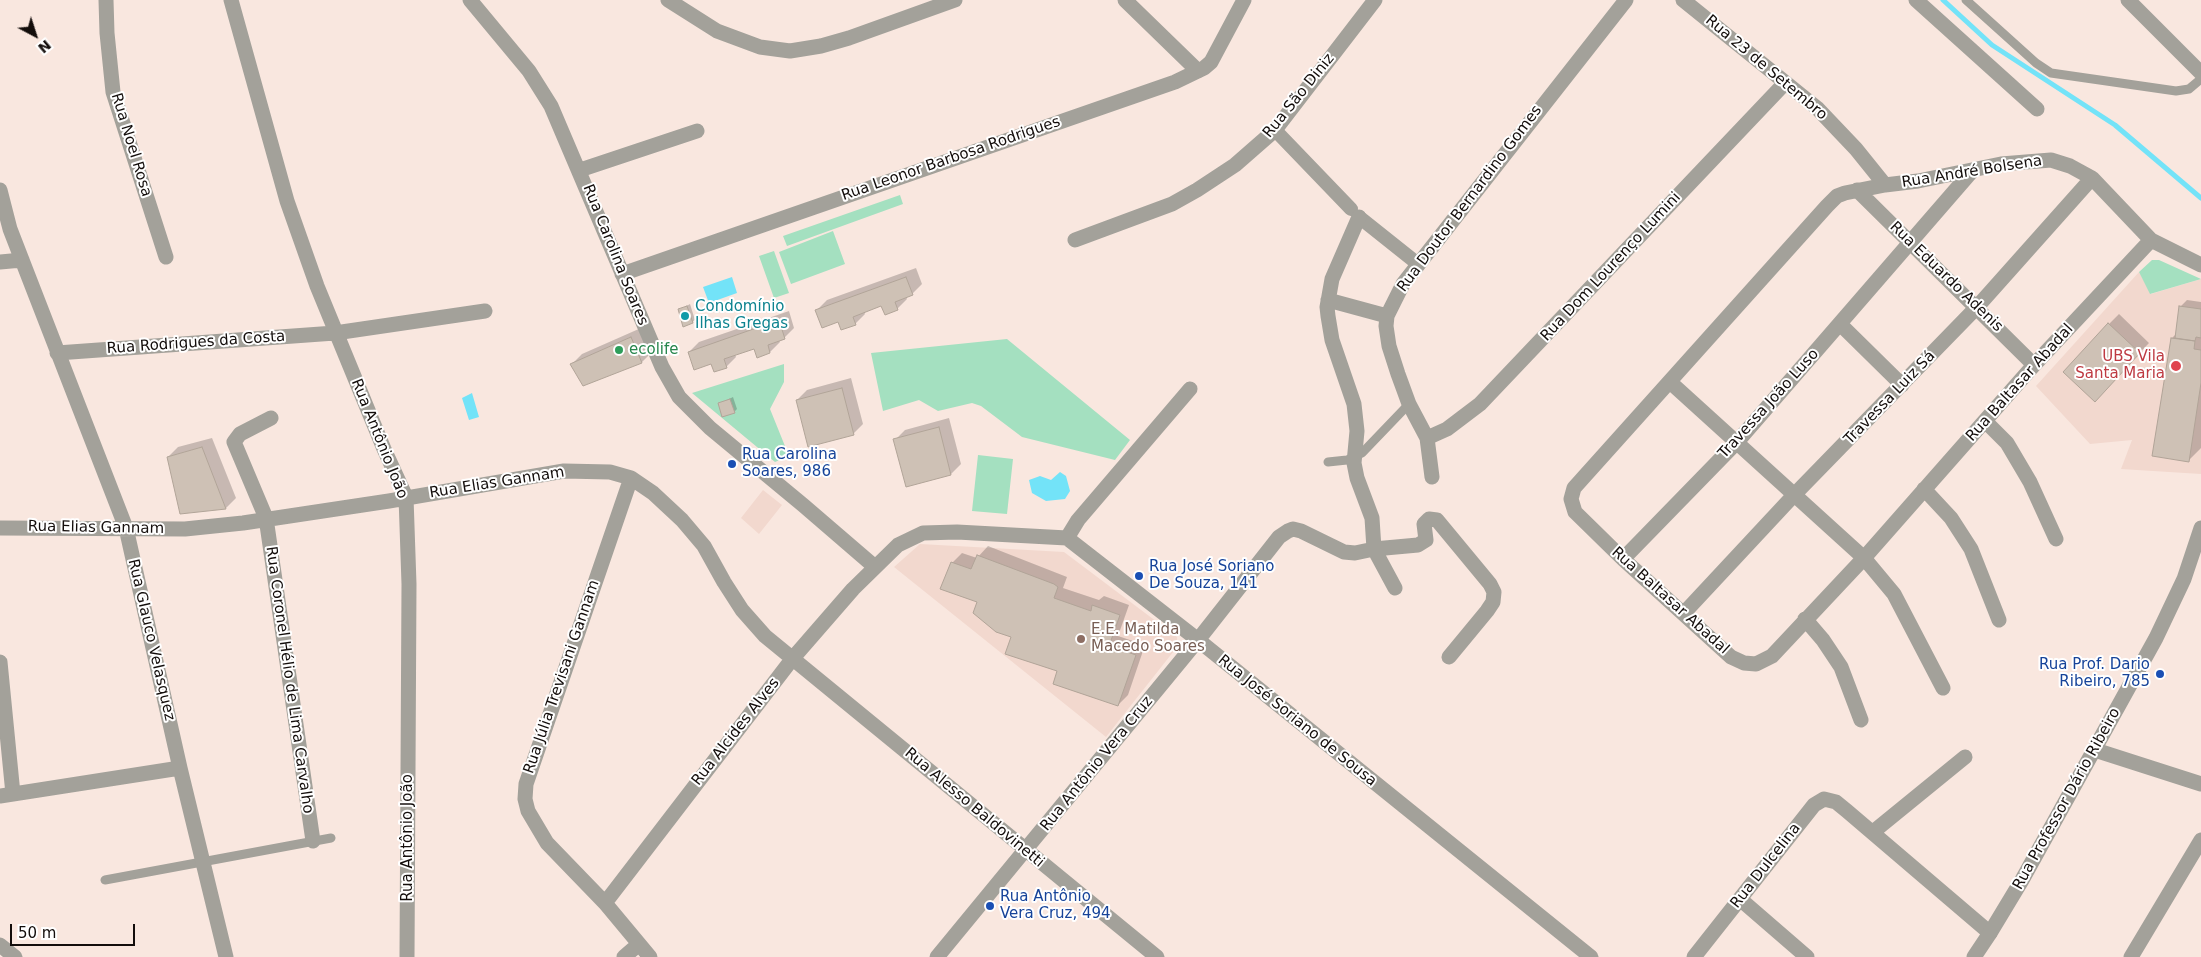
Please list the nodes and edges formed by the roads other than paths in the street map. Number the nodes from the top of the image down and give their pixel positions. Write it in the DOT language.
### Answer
graph roads {
  1 [pos="106,0"];
  2 [pos="231,0"];
  3 [pos="470,0"];
  4 [pos="668,0"];
  5 [pos="955,0"];
  6 [pos="1125,0"];
  7 [pos="1244,0"];
  8 [pos="1375,0"];
  9 [pos="1626,0"];
  10 [pos="1683,0"];
  11 [pos="1916,0"];
  12 [pos="1966,0"];
  13 [pos="2128,0"];
  14 [pos="682,5"];
  15 [pos="1198,71"];
  16 [pos="2201,73"];
  17 [pos="2201,79"];
  18 [pos="1786,83"];
  19 [pos="2037,109"];
  20 [pos="1275,130"];
  21 [pos="696,131"];
  22 [pos="580,170"];
  23 [pos="1972,171"];
  24 [pos="2092,178"];
  25 [pos="1885,184"];
  26 [pos="0,190"];
  27 [pos="1857,190"];
  28 [pos="1355,213"];
  29 [pos="1075,240"];
  30 [pos="2151,240"];
  31 [pos="1910,243"];
  32 [pos="166,257"];
  33 [pos="22,260"];
  34 [pos="0,262"];
  35 [pos="1418,264"];
  36 [pos="2201,265"];
  37 [pos="622,274"];
  38 [pos="1328,300"];
  39 [pos="1977,307"];
  40 [pos="484,311"];
  41 [pos="1387,316"];
  42 [pos="1840,324"];
  43 [pos="336,333"];
  44 [pos="56,354"];
  45 [pos="2034,365"];
  46 [pos="1670,382"];
  47 [pos="1902,385"];
  48 [pos="1190,389"];
  49 [pos="1408,404"];
  50 [pos="271,418"];
  51 [pos="1985,421"];
  52 [pos="1427,438"];
  53 [pos="1737,442"];
  54 [pos="1354,456"];
  55 [pos="1328,462"];
  56 [pos="1432,477"];
  57 [pos="631,478"];
  58 [pos="1924,489"];
  59 [pos="1794,495"];
  60 [pos="406,497"];
  61 [pos="266,518"];
  62 [pos="0,528"];
  63 [pos="126,528"];
  64 [pos="2201,528"];
  65 [pos="1067,538"];
  66 [pos="2056,539"];
  67 [pos="1374,549"];
  68 [pos="1864,558"];
  69 [pos="1623,559"];
  70 [pos="874,567"];
  71 [pos="1395,588"];
  72 [pos="1684,613"];
  73 [pos="1804,619"];
  74 [pos="2000,620"];
  75 [pos="1198,640"];
  76 [pos="1449,657"];
  77 [pos="793,658"];
  78 [pos="0,662"];
  79 [pos="1943,688"];
  80 [pos="1861,720"];
  81 [pos="2095,750"];
  82 [pos="1965,757"];
  83 [pos="180,768"];
  84 [pos="2201,784"];
  85 [pos="6,795"];
  86 [pos="1873,832"];
  87 [pos="331,838"];
  88 [pos="2201,840"];
  89 [pos="313,841"];
  90 [pos="1026,851"];
  91 [pos="202,861"];
  92 [pos="105,880"];
  93 [pos="1740,899"];
  94 [pos="605,903"];
  95 [pos="1990,933"];
  96 [pos="0,944"];
  97 [pos="639,944"];
  98 [pos="15,957"];
  99 [pos="226,957"];
  100 [pos="407,957"];
  101 [pos="624,957"];
  102 [pos="650,957"];
  103 [pos="937,957"];
  104 [pos="1157,957"];
  105 [pos="1591,957"];
  106 [pos="1694,957"];
  107 [pos="1807,957"];
  108 [pos="1974,957"];
  109 [pos="2131,957"];
  1 -- 32 [label="street, Rua Noel Rosa"];
  2 -- 43 [label="street, Rua Antônio João"];
  3 -- 22 [label="street, Rua Carolina Soares"];
  4 -- 14 [label="street"];
  5 -- 14 [label="street"];
  6 -- 15 [label="street"];
  7 -- 15 [label="street, Rua Leonor Barbosa Rodrigues"];
  8 -- 20 [label="street, Rua São Diniz"];
  9 -- 35 [label="street, Rua Doutor Bernardino Gomes"];
  10 -- 18 [label="street, Rua 23 de Setembro"];
  11 -- 19 [label="street"];
  12 -- 17 [label="lane"];
  13 -- 16 [label="street"];
  15 -- 37 [label="street, Rua Leonor Barbosa Rodrigues"];
  18 -- 25 [label="street, Rua 23 de Setembro"];
  18 -- 52 [label="street, Rua Dom Lourenço Lumini"];
  20 -- 28 [label="street"];
  20 -- 29 [label="street, Rua São Diniz"];
  21 -- 22 [label="street"];
  22 -- 37 [label="street, Rua Carolina Soares"];
  23 -- 24 [label="street, Rua André Bolsena"];
  23 -- 25 [label="street, Rua André Bolsena"];
  23 -- 31 [label="street, Travessa João Luso"];
  24 -- 30 [label="street, Rua André Bolsena"];
  24 -- 39 [label="street, Travessa Luiz Sá"];
  25 -- 27 [label="street, Rua Baltasar Abadal"];
  26 -- 33 [label="street, Rua Glauco Velasquez"];
  27 -- 31 [label="street, Rua Eduardo Adenis"];
  27 -- 46 [label="street, Rua Baltasar Abadal"];
  28 -- 35 [label="street"];
  28 -- 38 [label="street"];
  30 -- 36 [label="street, Rua André Bolsena"];
  30 -- 45 [label="street, Rua Baltasar Abadal"];
  31 -- 39 [label="street, Rua Eduardo Adenis"];
  31 -- 42 [label="street, Travessa João Luso"];
  33 -- 34 [label="street"];
  33 -- 44 [label="street, Rua Glauco Velasquez"];
  35 -- 41 [label="street, Rua Doutor Bernardino Gomes"];
  37 -- 70 [label="street, Rua Carolina Soares"];
  38 -- 41 [label="street"];
  38 -- 54 [label="street"];
  39 -- 45 [label="street, Rua Eduardo Adenis"];
  39 -- 47 [label="street, Travessa Luiz Sá"];
  40 -- 43 [label="street, Rua Rodrigues da Costa"];
  41 -- 49 [label="street, Rua Doutor Bernardino Gomes"];
  42 -- 47 [label="street"];
  42 -- 53 [label="street, Travessa João Luso"];
  43 -- 44 [label="street, Rua Rodrigues da Costa"];
  43 -- 60 [label="street, Rua Antônio João"];
  44 -- 63 [label="street, Rua Glauco Velasquez"];
  45 -- 51 [label="street, Rua Baltasar Abadal"];
  46 -- 53 [label="street"];
  46 -- 69 [label="street, Rua Baltasar Abadal"];
  47 -- 59 [label="street, Travessa Luiz Sá"];
  48 -- 65 [label="street"];
  49 -- 52 [label="street, Rua Doutor Bernardino Gomes"];
  49 -- 54 [label="lane"];
  50 -- 61 [label="street, Rua Coronel Hélio de Lima Carvalho"];
  51 -- 58 [label="street, Rua Baltasar Abadal"];
  51 -- 66 [label="street"];
  52 -- 56 [label="street, Rua Doutor Bernardino Gomes"];
  53 -- 59 [label="street"];
  53 -- 69 [label="street, Travessa João Luso"];
  54 -- 55 [label="lane"];
  54 -- 67 [label="street"];
  57 -- 60 [label="street, Rua Elias Gannam"];
  57 -- 77 [label="street, Rua Elias Gannam"];
  57 -- 94 [label="street, Rua Júlia Trevisani Gannam"];
  58 -- 68 [label="street, Rua Baltasar Abadal"];
  58 -- 74 [label="street"];
  59 -- 68 [label="street"];
  59 -- 72 [label="street, Travessa Luiz Sá"];
  60 -- 61 [label="street, Rua Elias Gannam"];
  60 -- 100 [label="street, Rua Antônio João"];
  61 -- 63 [label="street, Rua Elias Gannam"];
  61 -- 89 [label="street, Rua Coronel Hélio de Lima Carvalho"];
  62 -- 63 [label="street, Rua Elias Gannam"];
  63 -- 83 [label="street, Rua Glauco Velasquez"];
  64 -- 81 [label="street, Rua Professor Dário Ribeiro"];
  65 -- 70 [label="street"];
  65 -- 75 [label="street, Rua José Soriano de Sousa"];
  67 -- 71 [label="street"];
  67 -- 75 [label="street, Rua Antônio Vera Cruz"];
  67 -- 76 [label="street"];
  68 -- 73 [label="street, Rua Baltasar Abadal"];
  68 -- 79 [label="street"];
  69 -- 72 [label="street, Rua Baltasar Abadal"];
  70 -- 77 [label="street, Rua Alcides Alves"];
  72 -- 73 [label="street, Rua Baltasar Abadal"];
  73 -- 80 [label="street"];
  75 -- 90 [label="street, Rua Antônio Vera Cruz"];
  75 -- 105 [label="street, Rua José Soriano de Sousa"];
  77 -- 90 [label="street, Rua Alesso Baldovinetti"];
  77 -- 94 [label="street, Rua Alcides Alves"];
  78 -- 85 [label="street"];
  81 -- 84 [label="street"];
  81 -- 95 [label="street, Rua Professor Dário Ribeiro"];
  82 -- 86 [label="street"];
  83 -- 85 [label="street"];
  83 -- 91 [label="street, Rua Glauco Velasquez"];
  86 -- 93 [label="street, Rua Dulcelina"];
  86 -- 95 [label="street"];
  87 -- 89 [label="lane"];
  88 -- 109 [label="street"];
  89 -- 91 [label="lane"];
  90 -- 103 [label="street, Rua Antônio Vera Cruz"];
  90 -- 104 [label="street, Rua Alesso Baldovinetti"];
  91 -- 92 [label="lane"];
  91 -- 99 [label="street, Rua Glauco Velasquez"];
  93 -- 106 [label="street, Rua Dulcelina"];
  93 -- 107 [label="street"];
  94 -- 97 [label="street, Rua Júlia Trevisani Gannam"];
  95 -- 108 [label="street, Rua Professor Dário Ribeiro"];
  96 -- 98 [label="street"];
  97 -- 101 [label="street"];
  97 -- 102 [label="street, Rua Júlia Trevisani Gannam"];
}
